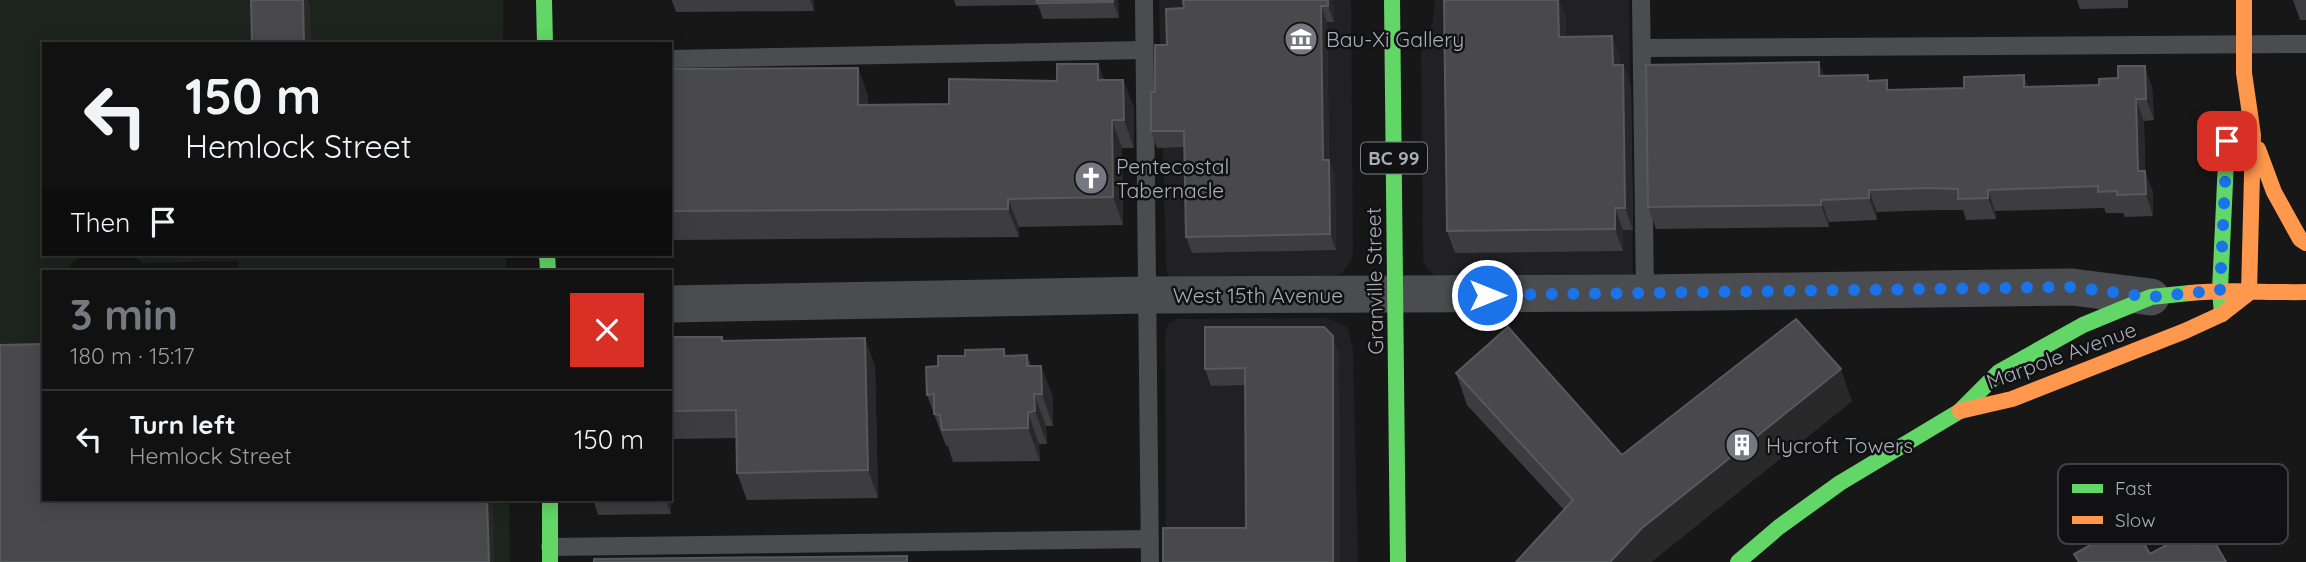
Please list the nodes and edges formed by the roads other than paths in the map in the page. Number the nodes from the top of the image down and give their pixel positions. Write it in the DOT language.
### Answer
graph roads {
  1 [pos="544,0"];
  2 [pos="1144,0"];
  3 [pos="1392,0"];
  4 [pos="1641,0"];
  5 [pos="2244,0"];
  6 [pos="545,42"];
  7 [pos="2244,43"];
  8 [pos="2306,44"];
  9 [pos="1642,48"];
  10 [pos="1144,50"];
  11 [pos="672,59"];
  12 [pos="2244,74"];
  13 [pos="2233,118"];
  14 [pos="2253,135"];
  15 [pos="2227,141"];
  16 [pos="2306,243"];
  17 [pos="2220,290"];
  18 [pos="2306,292"];
  19 [pos="1645,293"];
  20 [pos="2249,293"];
  21 [pos="1147,295"];
  22 [pos="1395,295"];
  23 [pos="2151,297"];
  24 [pos="672,304"];
  25 [pos="2222,314"];
  26 [pos="1960,411"];
  27 [pos="550,501"];
  28 [pos="1150,539"];
  29 [pos="550,554"];
  30 [pos="1150,562"];
  31 [pos="1398,562"];
  32 [pos="1738,562"];
  1 -- 6 [label="main road"];
  2 -- 10 [label="lane"];
  3 -- 22 [label="main road, Granville Street / BC 99"];
  4 -- 9 [label="lane"];
  5 -- 7 [label="main road"];
  7 -- 8 [label="lane"];
  7 -- 9 [label="lane"];
  7 -- 12 [label="main road"];
  9 -- 19 [label="lane"];
  10 -- 11 [label="lane"];
  10 -- 21 [label="lane"];
  12 -- 13 [label="main road"];
  12 -- 14 [label="main road"];
  14 -- 16 [label="main road"];
  14 -- 20 [label="main road"];
  15 -- 17 [label="main road"];
  17 -- 20 [label="main road, West 15th Avenue"];
  17 -- 23 [label="main road, West 15th Avenue"];
  17 -- 25 [label="main road"];
  18 -- 20 [label="main road, West 15th Avenue"];
  19 -- 22 [label="street, West 15th Avenue"];
  19 -- 23 [label="street, West 15th Avenue"];
  20 -- 25 [label="main road, Marpole Avenue"];
  21 -- 22 [label="street, West 15th Avenue"];
  21 -- 24 [label="street, West 15th Avenue"];
  21 -- 28 [label="lane"];
  22 -- 31 [label="main road, Granville Street / BC 99"];
  23 -- 26 [label="main road, Marpole Avenue"];
  25 -- 26 [label="main road, Marpole Avenue"];
  26 -- 32 [label="main road, Marpole Avenue"];
  27 -- 29 [label="main road"];
  28 -- 29 [label="lane"];
  28 -- 30 [label="lane"];
}
